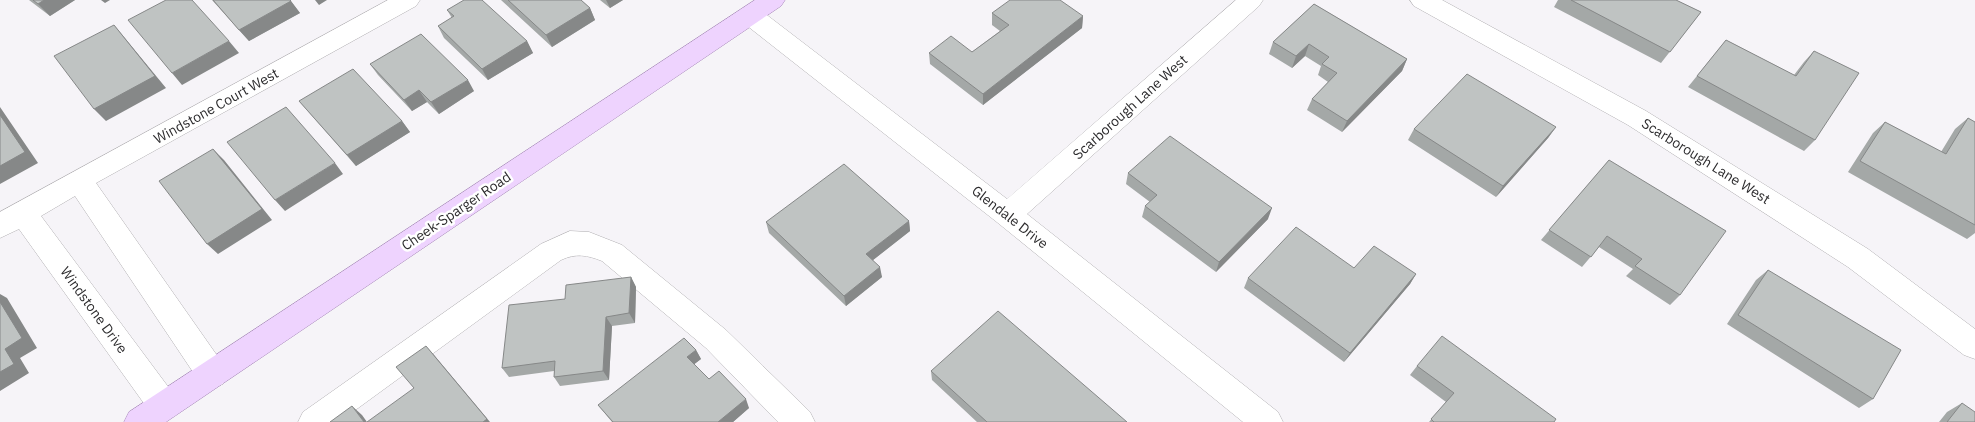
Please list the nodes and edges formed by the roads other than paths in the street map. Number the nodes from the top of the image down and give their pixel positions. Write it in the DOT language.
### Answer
graph roads {
  1 [pos="408,0"];
  2 [pos="772,0"];
  3 [pos="1251,0"];
  4 [pos="1422,0"];
  5 [pos="750,15"];
  6 [pos="79,180"];
  7 [pos="1008,215"];
  8 [pos="12,220"];
  9 [pos="1975,346"];
  10 [pos="212,374"];
  11 [pos="164,406"];
  12 [pos="140,422"];
  13 [pos="314,422"];
  14 [pos="799,422"];
  15 [pos="1267,422"];
  1 -- 6 [label="street, Windstone Court West"];
  2 -- 5 [label="main road, Cheek-Sparger Road"];
  3 -- 7 [label="street, Scarborough Lane West"];
  4 -- 9 [label="street, Scarborough Lane West"];
  5 -- 7 [label="street, Glendale Drive"];
  5 -- 10 [label="main road, Cheek-Sparger Road"];
  6 -- 8 [label="street, Windstone Court West"];
  6 -- 10 [label="street"];
  7 -- 15 [label="street, Glendale Drive"];
  8 -- 11 [label="street, Windstone Drive"];
  10 -- 11 [label="main road, Cheek-Sparger Road"];
  11 -- 12 [label="main road, Cheek-Sparger Road"];
  13 -- 14 [label="street"];
}
